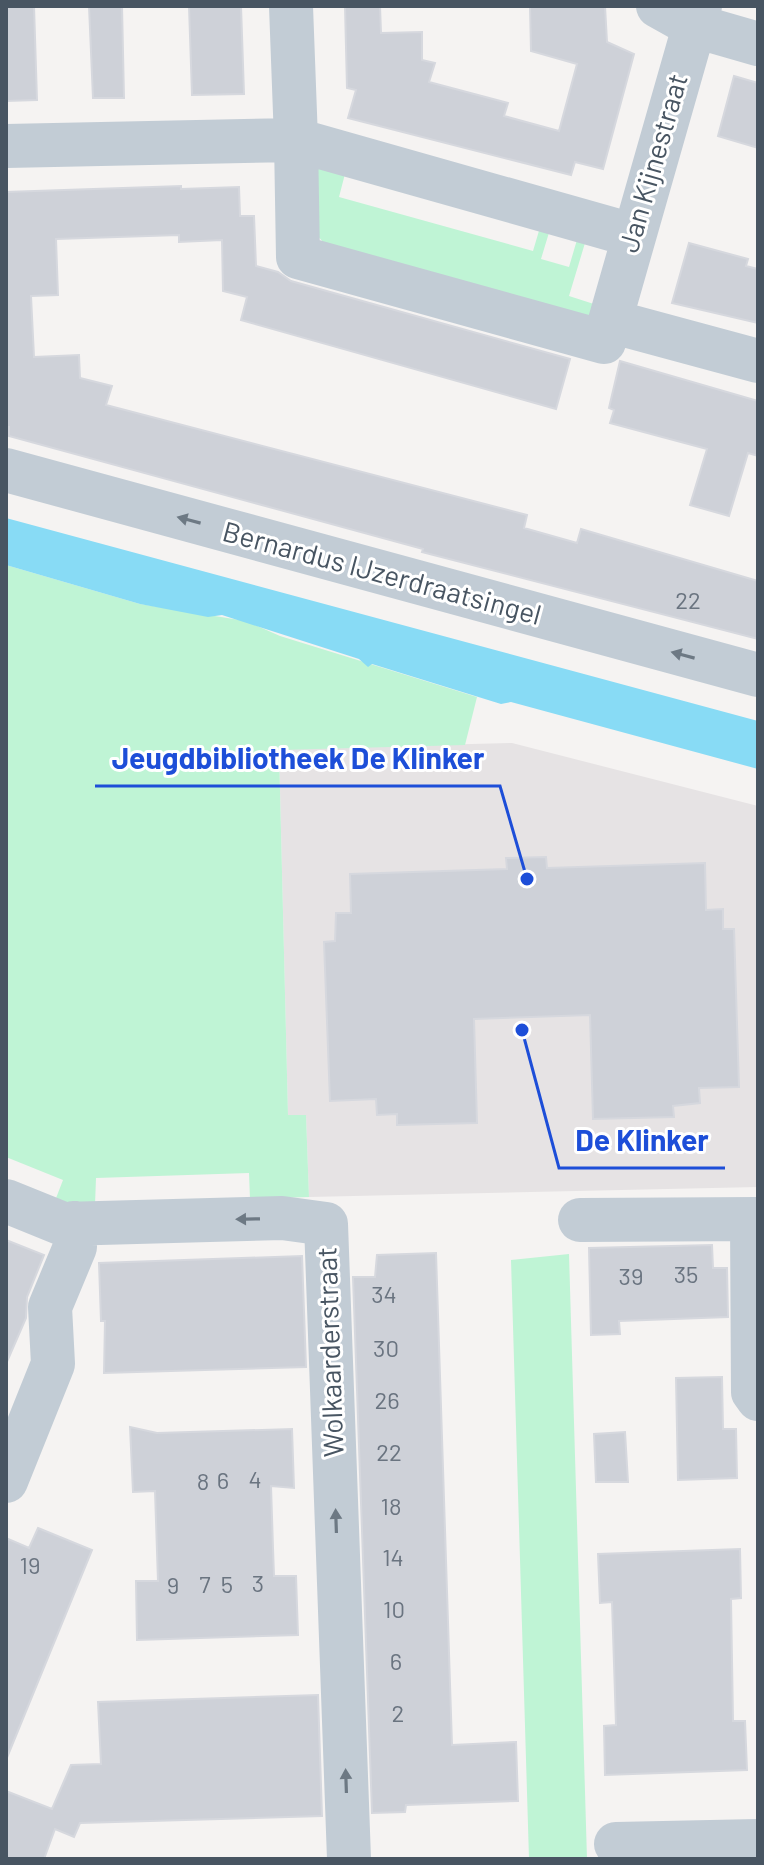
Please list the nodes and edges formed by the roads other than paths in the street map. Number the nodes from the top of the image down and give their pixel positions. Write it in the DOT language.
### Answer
graph roads {
  1 [pos="291,6"];
  2 [pos="683,12"];
  3 [pos="758,44"];
  4 [pos="296,140"];
  5 [pos="6,146"];
  6 [pos="632,235"];
  7 [pos="607,332"];
  8 [pos="758,361"];
  9 [pos="6,470"];
  10 [pos="758,675"];
  11 [pos="6,1201"];
  12 [pos="755,1219"];
  13 [pos="580,1220"];
  14 [pos="74,1223"];
  15 [pos="758,1399"];
  16 [pos="6,1481"];
  17 [pos="758,1841"];
  18 [pos="616,1844"];
  19 [pos="349,1859"];
  1 -- 4 [label="street"];
  2 -- 3 [label="street"];
  2 -- 6 [label="street, Jan Kijnestraat"];
  4 -- 5 [label="street"];
  4 -- 6 [label="street"];
  4 -- 7 [label="street"];
  6 -- 7 [label="street, Jan Kijnestraat"];
  7 -- 8 [label="street"];
  10 -- 9 [label="street, Bernardus IJzerdraatsingel, one-way"];
  11 -- 14 [label="street"];
  12 -- 13 [label="street"];
  12 -- 15 [label="street"];
  14 -- 16 [label="street"];
  19 -- 14 [label="street, Wolkaarderstraat, one-way"];
  17 -- 18 [label="street"];
}
